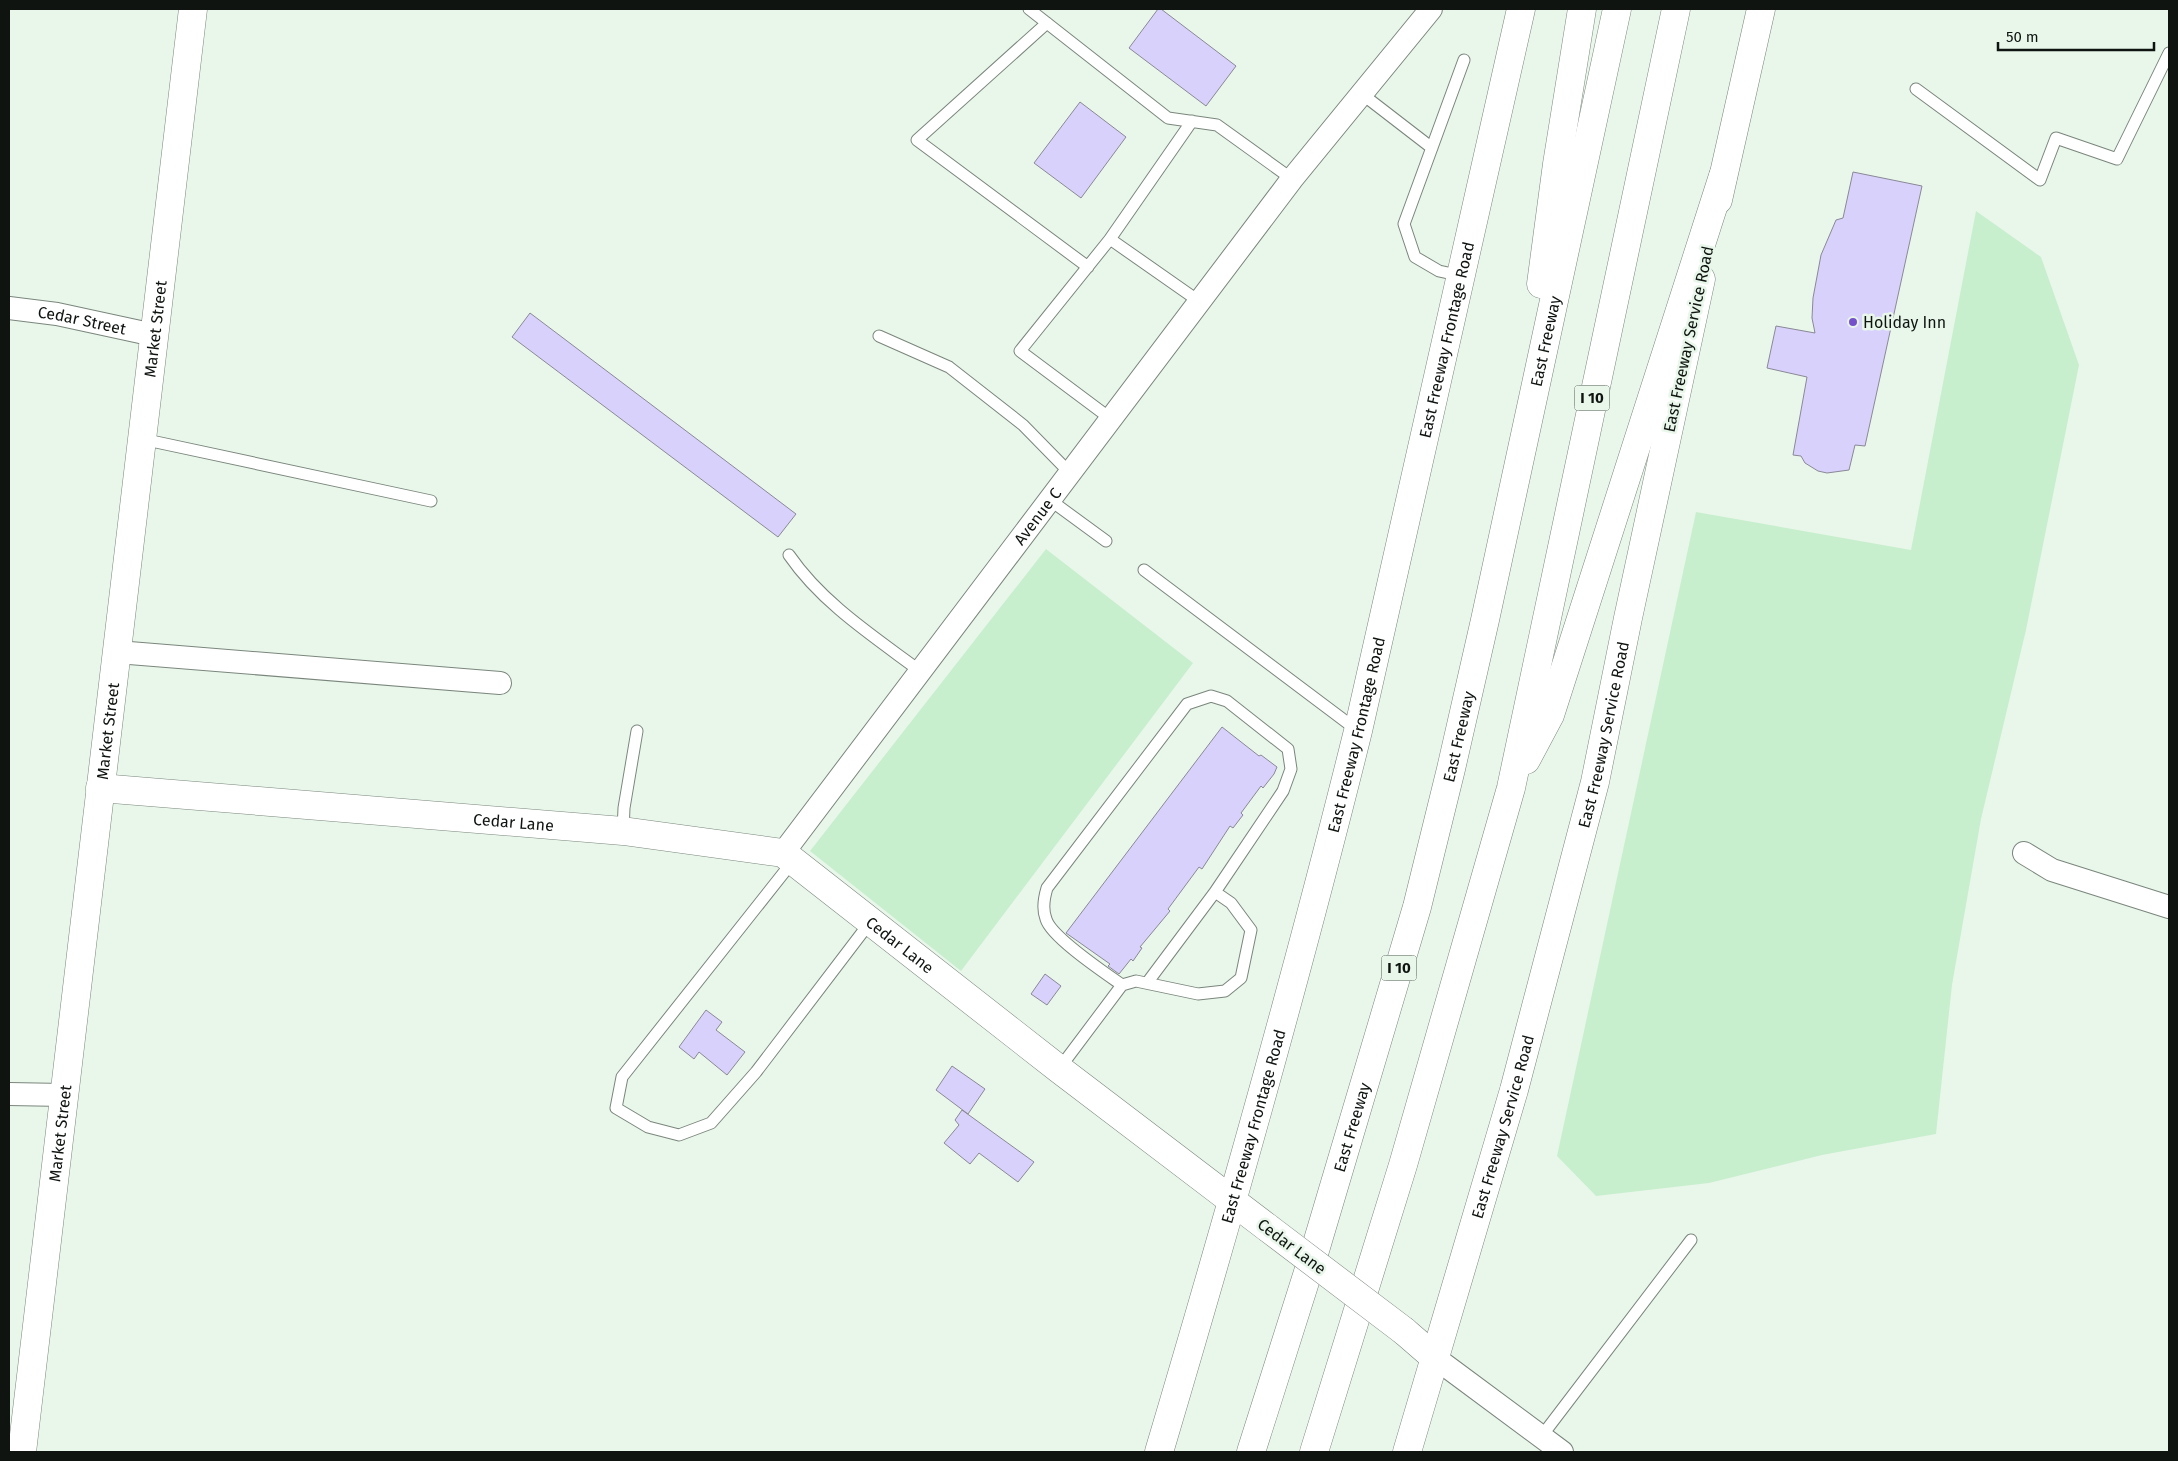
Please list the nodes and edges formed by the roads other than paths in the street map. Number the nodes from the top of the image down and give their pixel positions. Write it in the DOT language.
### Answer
graph roads {
  1 [pos="193,9"];
  2 [pos="1029,9"];
  3 [pos="1431,9"];
  4 [pos="1521,9"];
  5 [pos="1582,9"];
  6 [pos="1617,9"];
  7 [pos="1676,9"];
  8 [pos="1761,9"];
  9 [pos="1047,23"];
  10 [pos="2169,53"];
  11 [pos="1464,60"];
  12 [pos="1916,89"];
  13 [pos="1362,94"];
  14 [pos="1192,121"];
  15 [pos="1432,148"];
  16 [pos="1723,176"];
  17 [pos="1292,179"];
  18 [pos="1110,238"];
  19 [pos="1088,267"];
  20 [pos="1462,276"];
  21 [pos="1200,302"];
  22 [pos="9,308"];
  23 [pos="154,336"];
  24 [pos="879,336"];
  25 [pos="1111,419"];
  26 [pos="142,439"];
  27 [pos="1070,473"];
  28 [pos="1516,476"];
  29 [pos="1050,500"];
  30 [pos="431,501"];
  31 [pos="1106,542"];
  32 [pos="788,555"];
  33 [pos="1144,570"];
  34 [pos="117,652"];
  35 [pos="920,671"];
  36 [pos="500,683"];
  37 [pos="637,731"];
  38 [pos="1358,731"];
  39 [pos="100,788"];
  40 [pos="1511,788"];
  41 [pos="623,831"];
  42 [pos="2024,853"];
  43 [pos="788,857"];
  44 [pos="1216,892"];
  45 [pos="2169,908"];
  46 [pos="871,921"];
  47 [pos="1147,983"];
  48 [pos="1122,985"];
  49 [pos="1060,1069"];
  50 [pos="9,1094"];
  51 [pos="64,1095"];
  52 [pos="1232,1201"];
  53 [pos="1691,1240"];
  54 [pos="1434,1357"];
  55 [pos="1541,1437"];
  56 [pos="22,1452"];
  57 [pos="1159,1452"];
  58 [pos="1251,1452"];
  59 [pos="1314,1452"];
  60 [pos="1407,1452"];
  61 [pos="1562,1452"];
  1 -- 23 [label="main road, Market Street"];
  2 -- 9 [label="lane"];
  3 -- 13 [label="street, Avenue C"];
  4 -- 20 [label="main road, East Freeway Frontage Road"];
  5 -- 28 [label="main road"];
  6 -- 28 [label="main road, East Freeway / I 10"];
  7 -- 40 [label="main road, I 10"];
  8 -- 16 [label="main road, East Freeway Service Road"];
  9 -- 14 [label="lane"];
  9 -- 19 [label="lane"];
  10 -- 12 [label="lane"];
  11 -- 15 [label="lane"];
  13 -- 15 [label="lane"];
  13 -- 17 [label="street, Avenue C"];
  14 -- 17 [label="lane"];
  14 -- 18 [label="lane"];
  15 -- 20 [label="lane"];
  16 -- 40 [label="main road"];
  16 -- 54 [label="main road, East Freeway Service Road"];
  17 -- 21 [label="street, Avenue C"];
  18 -- 19 [label="lane"];
  18 -- 21 [label="lane"];
  19 -- 25 [label="lane"];
  20 -- 38 [label="main road, East Freeway Frontage Road"];
  21 -- 25 [label="street, Avenue C"];
  22 -- 23 [label="street, Cedar Street"];
  23 -- 26 [label="main road, Market Street"];
  24 -- 27 [label="lane"];
  25 -- 27 [label="street, Avenue C"];
  26 -- 30 [label="lane"];
  26 -- 34 [label="main road, Market Street"];
  27 -- 29 [label="street, Avenue C"];
  28 -- 58 [label="main road, East Freeway / I 10"];
  29 -- 31 [label="lane"];
  29 -- 35 [label="street, Avenue C"];
  32 -- 35 [label="lane"];
  33 -- 38 [label="lane"];
  34 -- 36 [label="street"];
  34 -- 39 [label="main road, Market Street"];
  35 -- 43 [label="street, Avenue C"];
  37 -- 41 [label="lane"];
  38 -- 52 [label="main road, East Freeway Frontage Road"];
  39 -- 41 [label="main road, Cedar Lane"];
  39 -- 51 [label="main road, Market Street"];
  40 -- 59 [label="main road, I 10"];
  41 -- 43 [label="main road, Cedar Lane"];
  42 -- 45 [label="street"];
  43 -- 46 [label="main road, Cedar Lane"];
  43 -- 46 [label="lane"];
  44 -- 47 [label="lane"];
  44 -- 47 [label="lane"];
  44 -- 48 [label="lane"];
  46 -- 49 [label="main road, Cedar Lane"];
  47 -- 48 [label="lane"];
  48 -- 49 [label="lane"];
  49 -- 52 [label="main road, Cedar Lane"];
  50 -- 51 [label="street"];
  51 -- 56 [label="main road, Market Street"];
  52 -- 54 [label="main road, Cedar Lane, bridge"];
  52 -- 57 [label="main road, East Freeway Frontage Road"];
  53 -- 55 [label="lane"];
  54 -- 55 [label="street, Cedar Lane"];
  54 -- 60 [label="main road, East Freeway Service Road"];
  55 -- 61 [label="street, Cedar Lane"];
}
